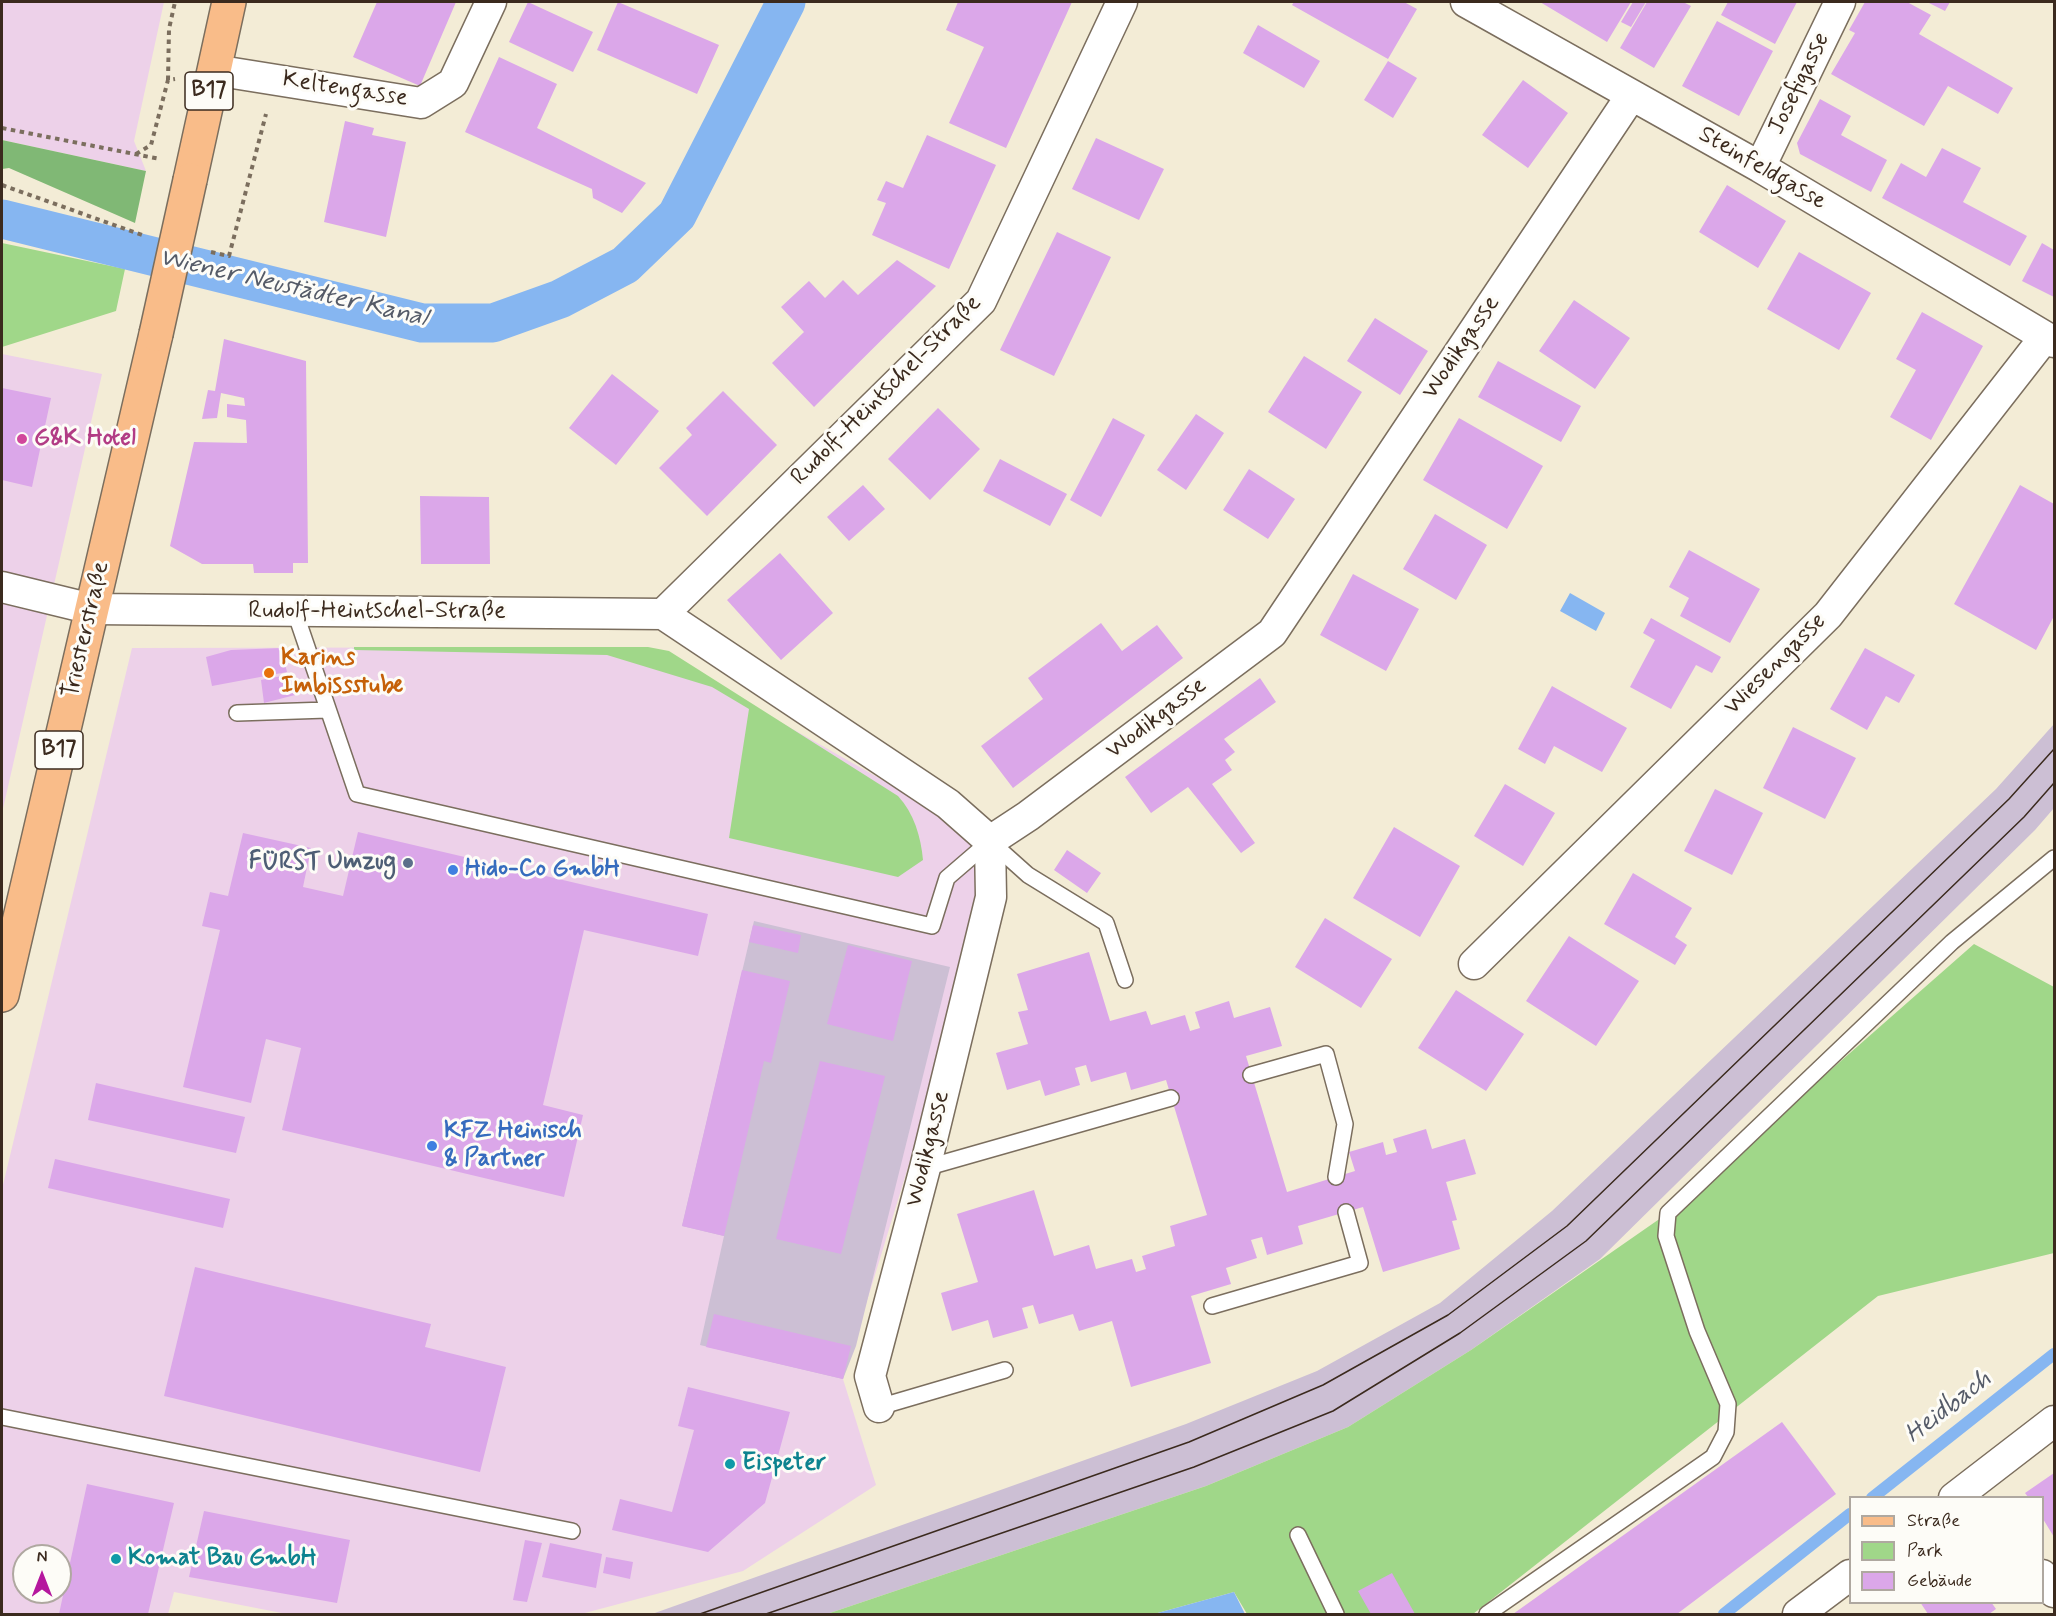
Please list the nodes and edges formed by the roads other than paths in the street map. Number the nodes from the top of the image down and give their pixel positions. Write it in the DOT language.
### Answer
graph roads {
  1 [pos="229,2"];
  2 [pos="491,2"];
  3 [pos="1122,2"];
  4 [pos="1466,2"];
  5 [pos="1840,2"];
  6 [pos="213,70"];
  7 [pos="1631,96"];
  8 [pos="1760,167"];
  9 [pos="2050,339"];
  10 [pos="2,587"];
  11 [pos="92,609"];
  12 [pos="295,612"];
  13 [pos="663,614"];
  14 [pos="327,710"];
  15 [pos="237,713"];
  16 [pos="990,841"];
  17 [pos="2055,858"];
  18 [pos="1474,964"];
  19 [pos="1125,980"];
  20 [pos="2,995"];
  21 [pos="1251,1075"];
  22 [pos="1171,1098"];
  23 [pos="925,1168"];
  24 [pos="1336,1177"];
  25 [pos="1346,1212"];
  26 [pos="1212,1306"];
  27 [pos="1005,1370"];
  28 [pos="879,1407"];
  29 [pos="2,1417"];
  30 [pos="2055,1421"];
  31 [pos="1972,1492"];
  32 [pos="572,1531"];
  33 [pos="1298,1534"];
  34 [pos="1849,1576"];
  35 [pos="2044,1576"];
  36 [pos="2055,1592"];
  37 [pos="1336,1614"];
  38 [pos="1487,1614"];
  39 [pos="1798,1614"];
  1 -- 6 [label="main road, B17"];
  2 -- 6 [label="street, Keltengasse"];
  3 -- 13 [label="street, Rudolf-Heintschel-Straße"];
  4 -- 7 [label="street, Steinfeldgasse"];
  5 -- 8 [label="street, Josefigasse"];
  6 -- 11 [label="main road, Triesterstraße / B17, bridge"];
  7 -- 8 [label="street, Steinfeldgasse"];
  7 -- 16 [label="street, Wodikgasse"];
  8 -- 9 [label="street, Steinfeldgasse"];
  9 -- 18 [label="street, Wiesengasse"];
  10 -- 11 [label="street, Rudolf-Heintschel-Straße"];
  11 -- 12 [label="street, Rudolf-Heintschel-Straße"];
  11 -- 20 [label="main road, Triesterstraße / B17"];
  12 -- 13 [label="street, Rudolf-Heintschel-Straße"];
  12 -- 14 [label="lane"];
  13 -- 16 [label="street"];
  14 -- 15 [label="lane"];
  14 -- 16 [label="lane"];
  16 -- 19 [label="lane"];
  16 -- 23 [label="street, Wodikgasse"];
  17 -- 38 [label="lane"];
  21 -- 24 [label="lane"];
  22 -- 23 [label="lane"];
  23 -- 28 [label="street, Wodikgasse"];
  25 -- 26 [label="lane"];
  27 -- 28 [label="lane"];
  29 -- 32 [label="lane"];
  30 -- 31 [label="street"];
  33 -- 37 [label="lane"];
  34 -- 39 [label="street"];
  35 -- 36 [label="street"];
}
